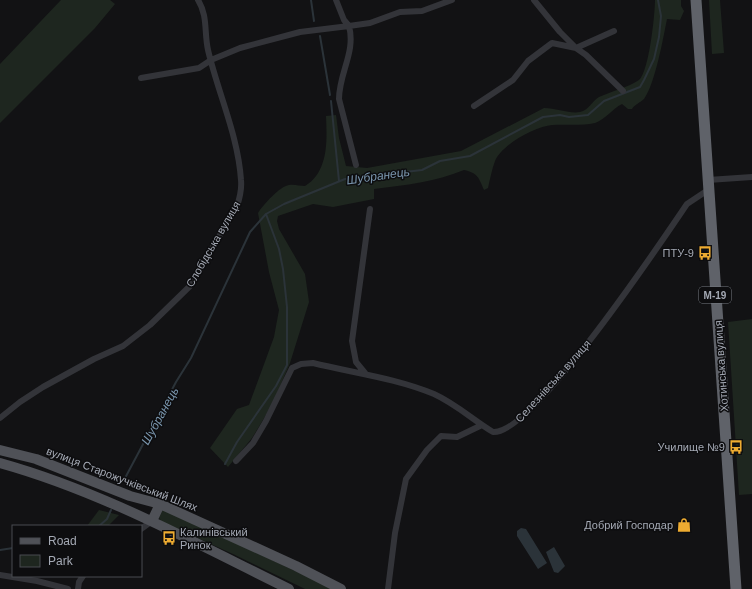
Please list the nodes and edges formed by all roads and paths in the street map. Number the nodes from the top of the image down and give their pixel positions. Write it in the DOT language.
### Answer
graph roads {
  1 [pos="198,0"];
  2 [pos="336,0"];
  3 [pos="452,0"];
  4 [pos="534,0"];
  5 [pos="696,0"];
  6 [pos="349,26"];
  7 [pos="614,31"];
  8 [pos="576,48"];
  9 [pos="211,60"];
  10 [pos="141,78"];
  11 [pos="623,91"];
  12 [pos="474,106"];
  13 [pos="356,165"];
  14 [pos="752,177"];
  15 [pos="708,185"];
  16 [pos="370,209"];
  17 [pos="365,373"];
  18 [pos="0,418"];
  19 [pos="482,425"];
  20 [pos="0,450"];
  21 [pos="36,459"];
  22 [pos="236,461"];
  23 [pos="0,463"];
  24 [pos="32,472"];
  25 [pos="160,504"];
  26 [pos="152,522"];
  27 [pos="142,528"];
  28 [pos="0,575"];
  29 [pos="12,577"];
  30 [pos="12,577"];
  31 [pos="82,577"];
  32 [pos="68,589"];
  33 [pos="78,589"];
  34 [pos="289,589"];
  35 [pos="340,589"];
  36 [pos="388,589"];
  37 [pos="736,589"];
  1 -- 9 [label="street, Слобідська вулиця"];
  2 -- 6 [label="street"];
  3 -- 6 [label="street"];
  4 -- 8 [label="street"];
  5 -- 15 [label="highway, Хотинська вулиця / М-19"];
  6 -- 9 [label="street"];
  6 -- 13 [label="street"];
  7 -- 8 [label="street"];
  8 -- 11 [label="street"];
  8 -- 12 [label="street"];
  9 -- 10 [label="street"];
  9 -- 18 [label="street, Слобідська вулиця"];
  14 -- 15 [label="street"];
  15 -- 19 [label="street, Селезнівська вулиця"];
  15 -- 37 [label="highway, Хотинська вулиця / М-19"];
  16 -- 17 [label="street"];
  17 -- 19 [label="street, Селезнівська вулиця"];
  17 -- 22 [label="street, Селезнівська вулиця"];
  19 -- 36 [label="street"];
  20 -- 21 [label="main road, вулиця Старожучківський Шлях"];
  21 -- 24 [label="main road"];
  21 -- 25 [label="main road, вулиця Старожучківський Шлях"];
  23 -- 24 [label="main road"];
  24 -- 26 [label="main road"];
  25 -- 26 [label="main road"];
  25 -- 35 [label="main road, вулиця Старожучківський Шлях"];
  26 -- 27 [label="street"];
  26 -- 34 [label="main road"];
  28 -- 29 [label="street"];
  30 -- 32 [label="street"];
  31 -- 33 [label="street"];
}
